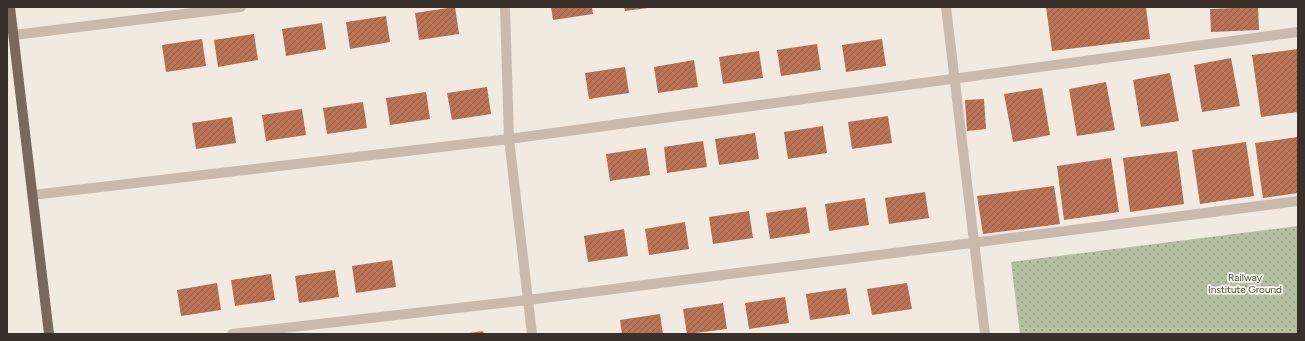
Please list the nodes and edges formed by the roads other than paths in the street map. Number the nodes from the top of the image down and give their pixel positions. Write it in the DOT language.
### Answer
graph roads {
  1 [pos="10,7"];
  2 [pos="241,7"];
  3 [pos="505,7"];
  4 [pos="946,7"];
  5 [pos="1298,32"];
  6 [pos="14,35"];
  7 [pos="955,79"];
  8 [pos="509,138"];
  9 [pos="33,195"];
  10 [pos="1298,201"];
  11 [pos="974,242"];
  12 [pos="528,300"];
  13 [pos="49,334"];
  14 [pos="232,334"];
  15 [pos="532,334"];
  16 [pos="985,334"];
  1 -- 6 [label="main road"];
  2 -- 6 [label="street"];
  3 -- 8 [label="street"];
  4 -- 7 [label="street"];
  5 -- 7 [label="street"];
  6 -- 9 [label="main road"];
  7 -- 8 [label="street"];
  7 -- 11 [label="street"];
  8 -- 9 [label="street"];
  8 -- 12 [label="street"];
  9 -- 13 [label="main road"];
  10 -- 11 [label="street"];
  11 -- 12 [label="street"];
  11 -- 16 [label="street"];
  12 -- 14 [label="street"];
  12 -- 15 [label="street"];
}
